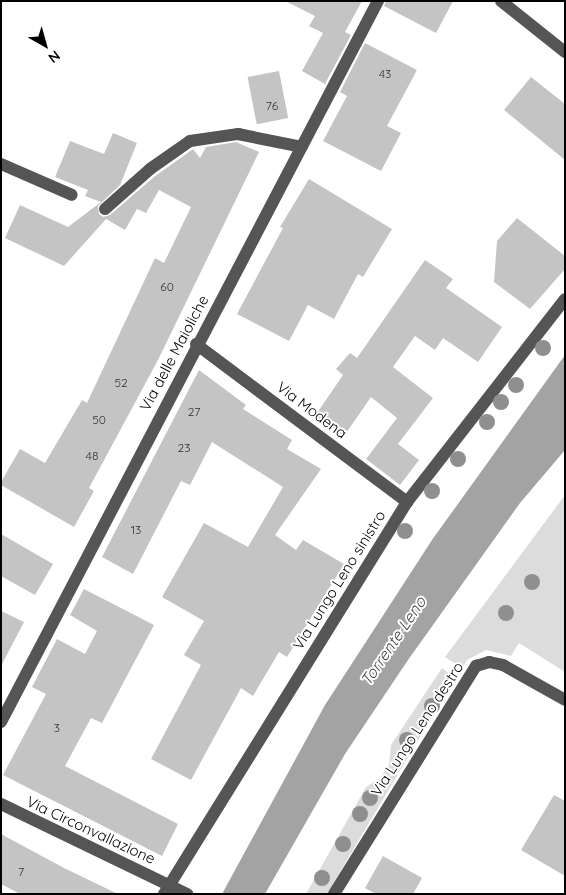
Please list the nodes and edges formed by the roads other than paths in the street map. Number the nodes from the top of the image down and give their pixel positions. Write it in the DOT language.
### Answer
graph roads {
  1 [pos="378,1"];
  2 [pos="501,1"];
  3 [pos="565,52"];
  4 [pos="302,147"];
  5 [pos="1,164"];
  6 [pos="72,195"];
  7 [pos="105,209"];
  8 [pos="565,299"];
  9 [pos="196,344"];
  10 [pos="407,502"];
  11 [pos="565,700"];
  12 [pos="1,722"];
  13 [pos="1,804"];
  14 [pos="167,889"];
  15 [pos="187,894"];
  16 [pos="334,894"];
  1 -- 4 [label="street, Via delle Maioliche"];
  2 -- 3 [label="street"];
  4 -- 7 [label="street"];
  4 -- 9 [label="street, Via delle Maioliche"];
  5 -- 6 [label="street"];
  8 -- 10 [label="street, Via Lungo Leno sinistro"];
  9 -- 10 [label="street, Via Modena"];
  9 -- 12 [label="street, Via delle Maioliche"];
  10 -- 14 [label="street, Via Lungo Leno sinistro"];
  11 -- 16 [label="street, Via Lungo Leno destro"];
  13 -- 14 [label="street, Via Circonvallazione"];
  14 -- 15 [label="street, Via Circonvallazione"];
}
